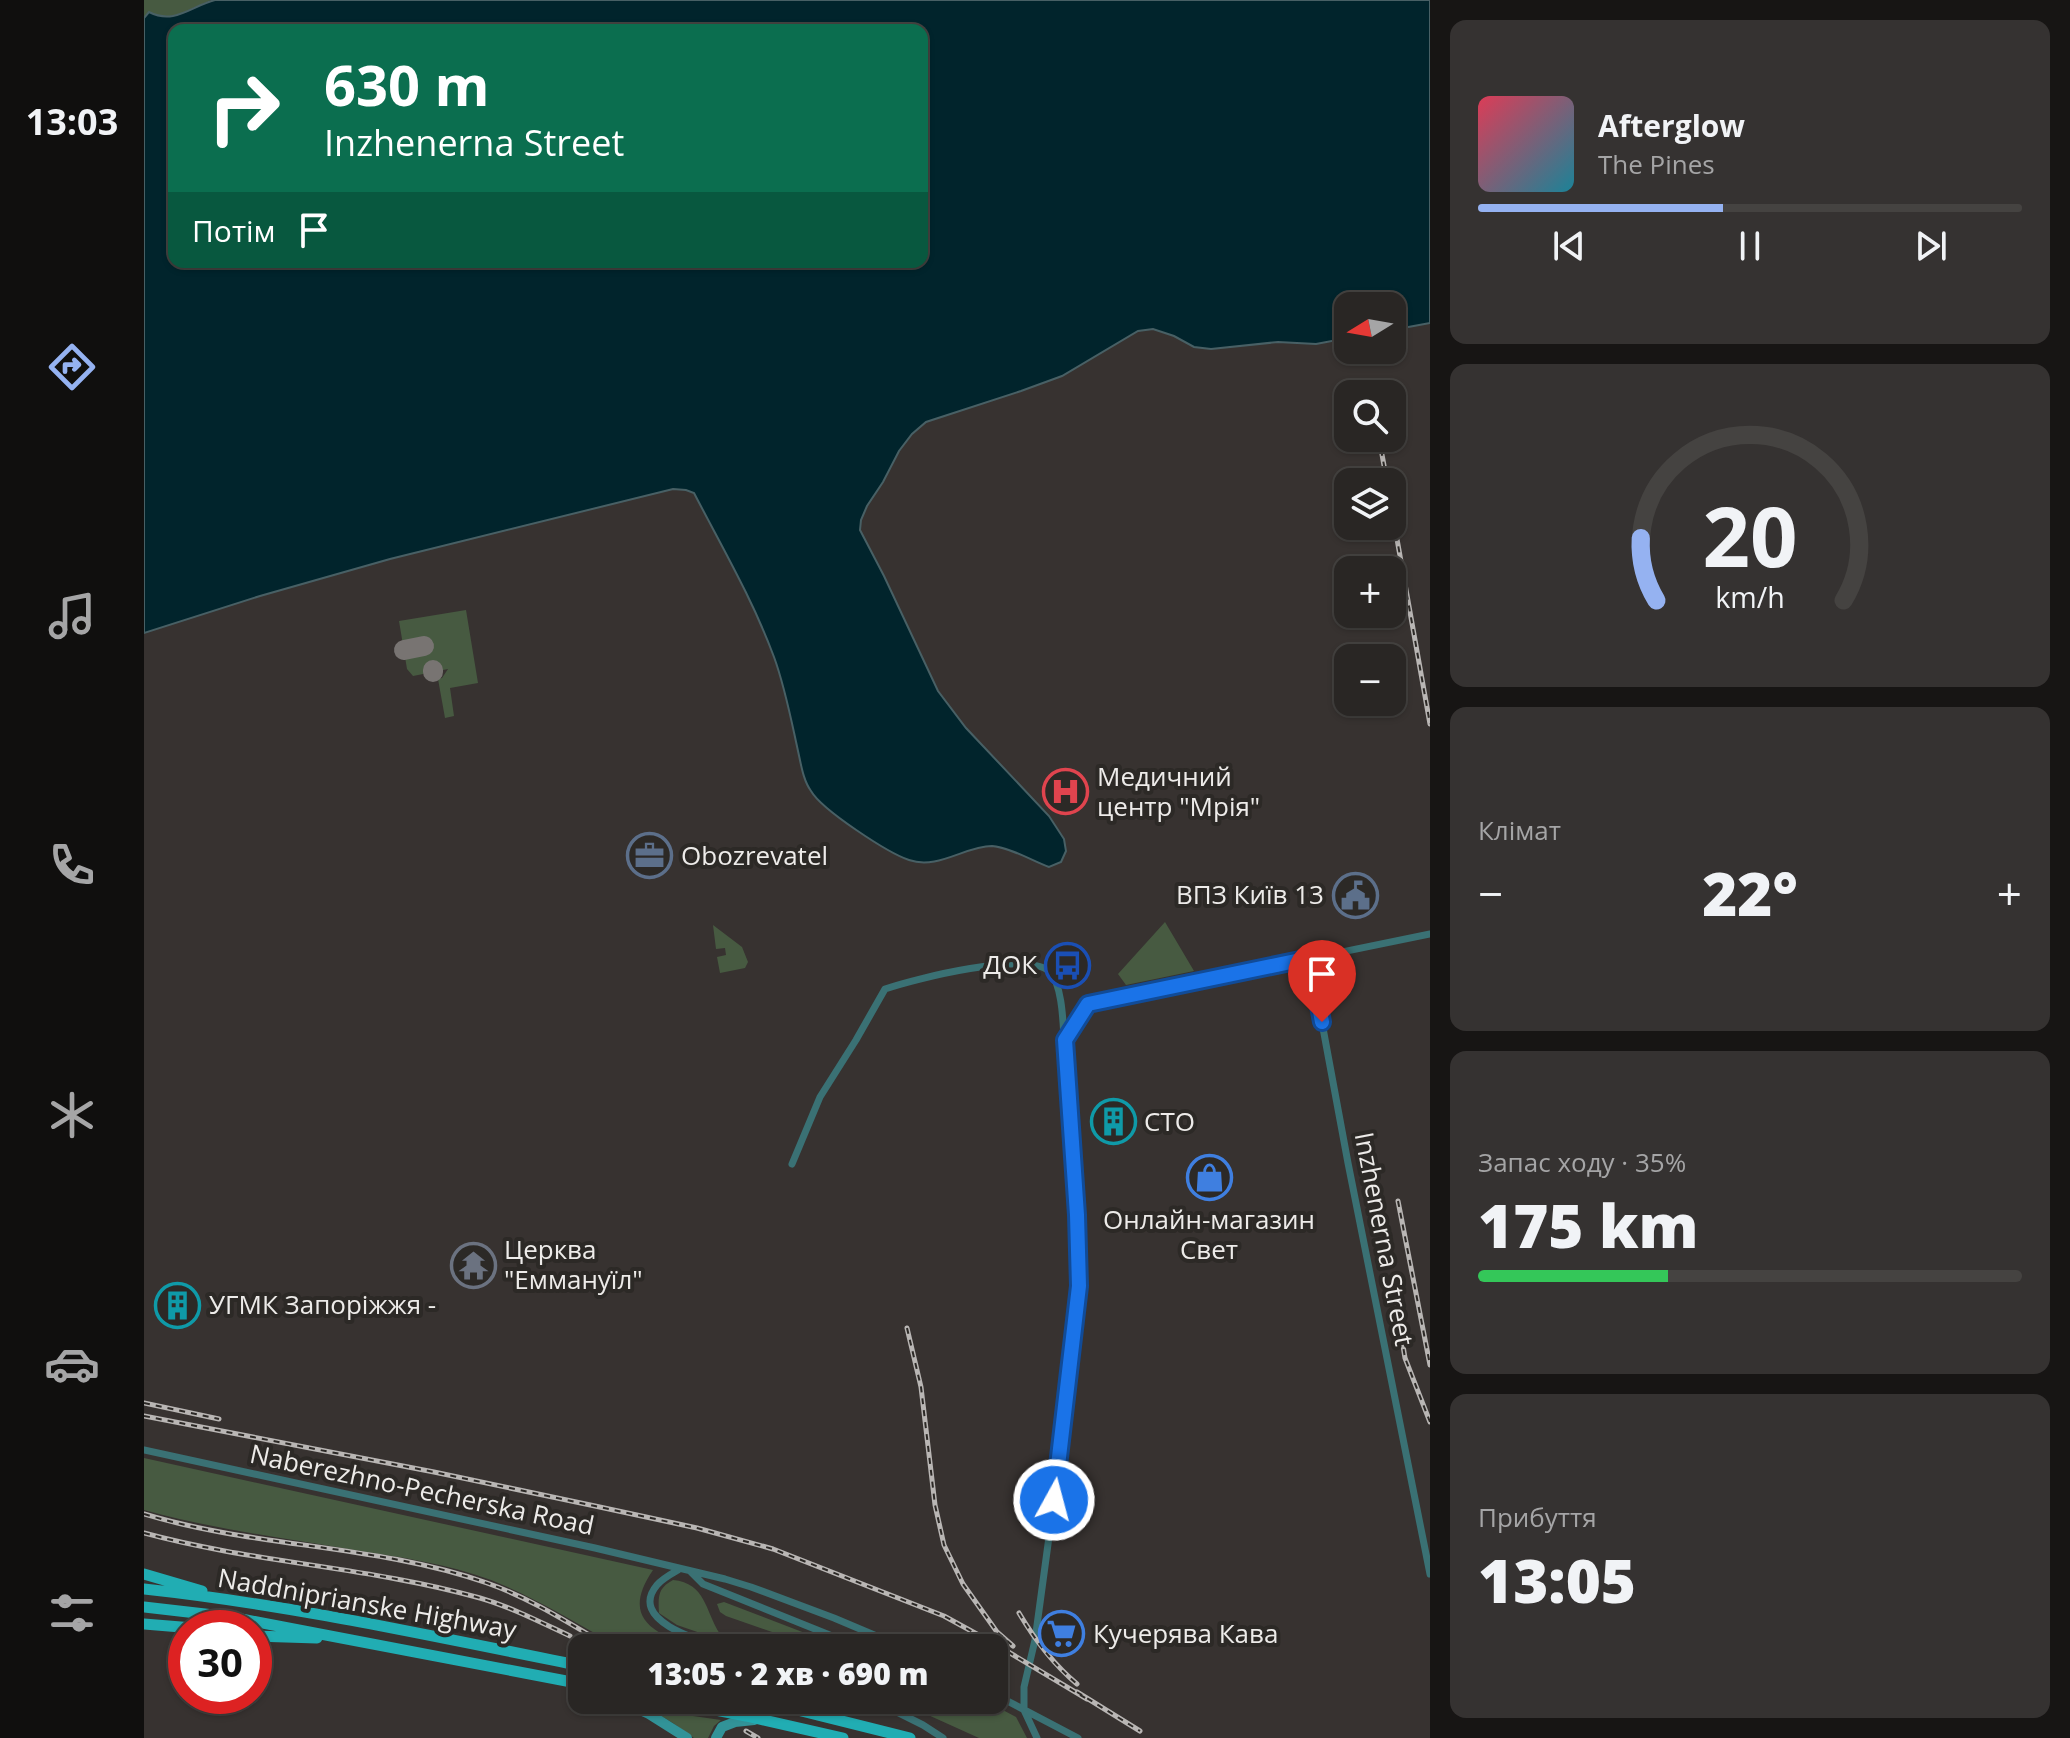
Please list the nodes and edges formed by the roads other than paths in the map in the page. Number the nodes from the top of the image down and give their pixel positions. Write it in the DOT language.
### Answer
graph roads {
  1 [pos="1430,934"];
  2 [pos="1310,958"];
  3 [pos="1065,1040"];
  4 [pos="792,1164"];
  5 [pos="144,1450"];
  6 [pos="679,1570"];
  7 [pos="691,1572"];
  8 [pos="144,1574"];
  9 [pos="1430,1574"];
  10 [pos="144,1589"];
  11 [pos="234,1600"];
  12 [pos="144,1607"];
  13 [pos="144,1624"];
  14 [pos="168,1626"];
  15 [pos="687,1634"];
  16 [pos="827,1634"];
  17 [pos="874,1634"];
  18 [pos="272,1637"];
  19 [pos="343,1638"];
  20 [pos="568,1663"];
  21 [pos="568,1682"];
  22 [pos="1008,1701"];
  23 [pos="1024,1710"];
  24 [pos="649,1714"];
  25 [pos="735,1714"];
  26 [pos="814,1714"];
  27 [pos="901,1714"];
  28 [pos="760,1719"];
  29 [pos="687,1738"];
  30 [pos="716,1738"];
  31 [pos="843,1738"];
  32 [pos="910,1738"];
  33 [pos="943,1738"];
  34 [pos="1037,1738"];
  35 [pos="1078,1738"];
  1 -- 2 [label="street"];
  2 -- 3 [label="street"];
  2 -- 9 [label="street, Inzhenerna Street"];
  3 -- 4 [label="street"];
  3 -- 23 [label="street"];
  5 -- 6 [label="street, Naberezhno-Pecherska Road"];
  6 -- 7 [label="street, Naberezhno-Pecherska Road"];
  6 -- 15 [label="street"];
  7 -- 16 [label="street, Naberezhno-Pecherska Road"];
  7 -- 17 [label="street, Naberezhno-Pecherska Road"];
  8 -- 11 [label="main road"];
  10 -- 11 [label="main road, Naddniprianske Highway"];
  11 -- 20 [label="main road, Naddniprianske Highway"];
  12 -- 19 [label="main road, Naddniprianske Highway"];
  13 -- 14 [label="main road"];
  18 -- 19 [label="main road"];
  19 -- 21 [label="main road, Naddniprianske Highway"];
  22 -- 23 [label="street"];
  23 -- 34 [label="street"];
  23 -- 35 [label="street"];
  24 -- 29 [label="street"];
  25 -- 28 [label="main road"];
  26 -- 32 [label="main road"];
  27 -- 33 [label="street"];
  28 -- 30 [label="street"];
  28 -- 31 [label="main road"];
}
